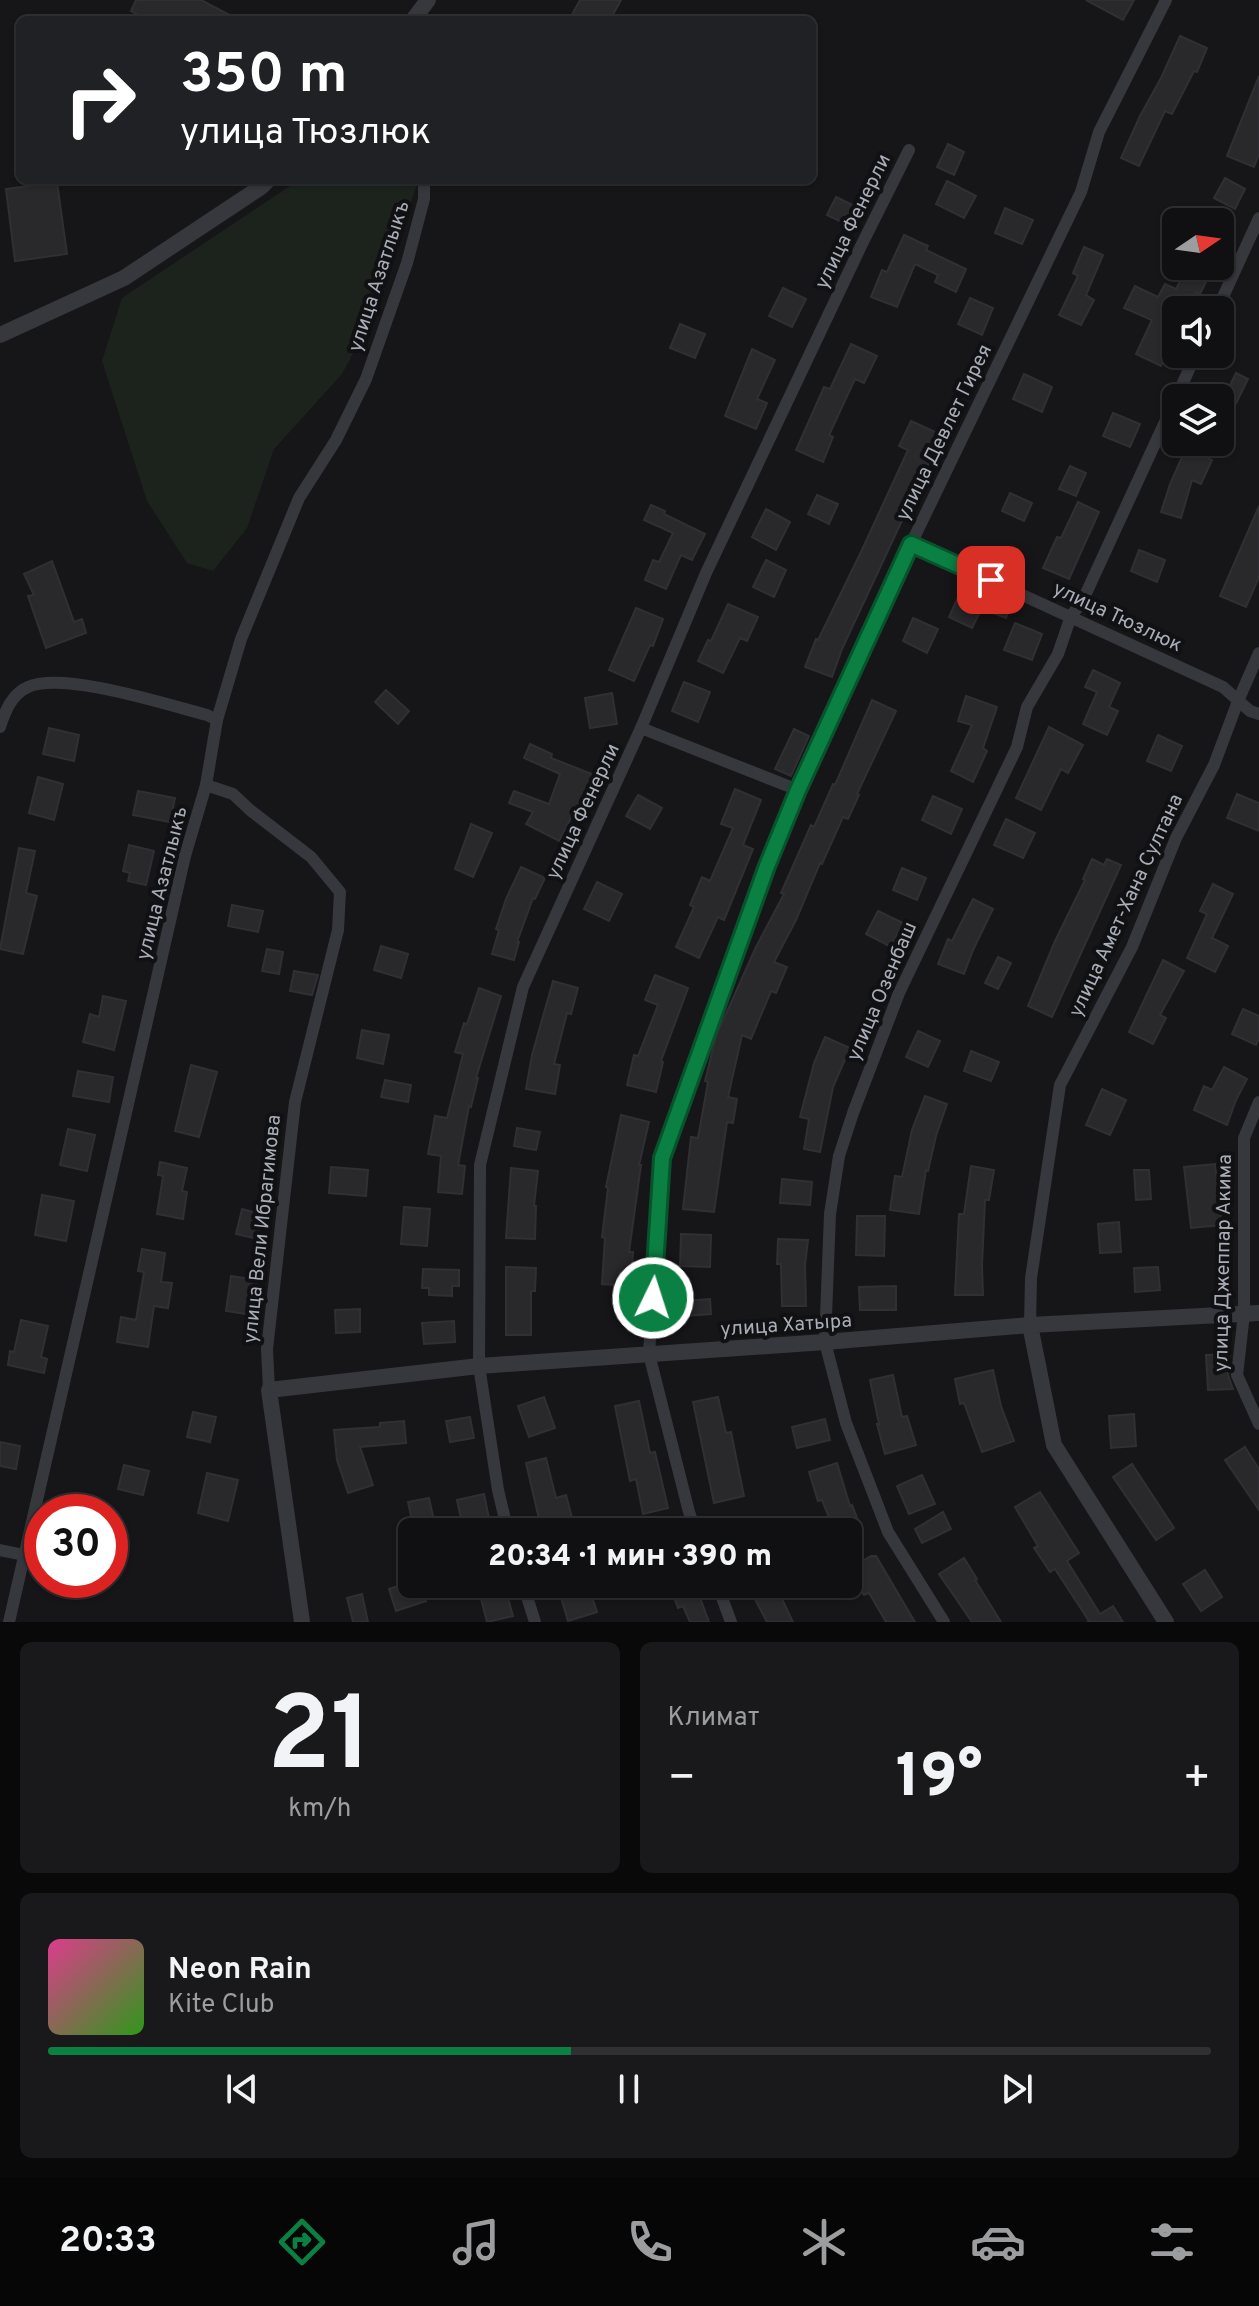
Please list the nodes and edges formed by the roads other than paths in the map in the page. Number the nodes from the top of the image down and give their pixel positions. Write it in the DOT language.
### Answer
graph roads {
  1 [pos="1166,0"];
  2 [pos="909,150"];
  3 [pos="264,184"];
  4 [pos="424,184"];
  5 [pos="1259,218"];
  6 [pos="1223,296"];
  7 [pos="0,335"];
  8 [pos="1162,428"];
  9 [pos="911,544"];
  10 [pos="1071,616"];
  11 [pos="1259,653"];
  12 [pos="1238,701"];
  13 [pos="1259,714"];
  14 [pos="217,720"];
  15 [pos="0,727"];
  16 [pos="641,728"];
  17 [pos="206,785"];
  18 [pos="798,790"];
  19 [pos="1259,1102"];
  20 [pos="1252,1314"];
  21 [pos="1030,1325"];
  22 [pos="825,1342"];
  23 [pos="649,1354"];
  24 [pos="479,1366"];
  25 [pos="269,1390"];
  26 [pos="1259,1424"];
  27 [pos="38,1494"];
  28 [pos="505,1518"];
  29 [pos="691,1518"];
  30 [pos="0,1550"];
  31 [pos="24,1555"];
  32 [pos="527,1598"];
  33 [pos="722,1598"];
  34 [pos="9,1622"];
  35 [pos="302,1622"];
  36 [pos="535,1622"];
  37 [pos="731,1622"];
  38 [pos="944,1622"];
  39 [pos="1166,1622"];
  1 -- 9 [label="street, улица Девлет Гирея"];
  2 -- 16 [label="street, улица Фенерли"];
  3 -- 7 [label="street"];
  4 -- 14 [label="street, улица Азатлыкъ"];
  5 -- 6 [label="street"];
  8 -- 10 [label="street, улица Озенбаш"];
  9 -- 10 [label="street, улица Тюзлюк"];
  9 -- 18 [label="street, улица Девлет Гирея"];
  10 -- 12 [label="street, улица Тюзлюк"];
  10 -- 22 [label="street, улица Озенбаш"];
  11 -- 12 [label="street, улица Амет-Хана Султана"];
  12 -- 13 [label="street, улица Тюзлюк"];
  12 -- 21 [label="street, улица Амет-Хана Султана"];
  14 -- 15 [label="street"];
  14 -- 17 [label="street, улица Азатлыкъ"];
  16 -- 18 [label="street"];
  16 -- 24 [label="street, улица Фенерли"];
  17 -- 25 [label="street, улица Вели Ибрагимова"];
  17 -- 27 [label="street, улица Азатлыкъ"];
  18 -- 23 [label="street, улица Девлет Гирея"];
  19 -- 20 [label="street, улица Джеппар Акима"];
  20 -- 21 [label="street, улица Хатыра"];
  20 -- 26 [label="street, улица Джеппар Акима"];
  21 -- 22 [label="street, улица Хатыра"];
  21 -- 39 [label="street, улица Амет-Хана Султана"];
  22 -- 23 [label="street, улица Хатыра"];
  22 -- 38 [label="street, улица Озенбаш"];
  23 -- 24 [label="street, улица Хатыра"];
  23 -- 29 [label="street, улица Девлет Гирея"];
  24 -- 25 [label="street, улица Хатыра"];
  24 -- 28 [label="street, улица Фенерли"];
  25 -- 35 [label="street, улица Вели Ибрагимова"];
  30 -- 31 [label="street"];
  31 -- 34 [label="street, улица Азатлыкъ"];
  32 -- 36 [label="street"];
  33 -- 37 [label="street"];
}
